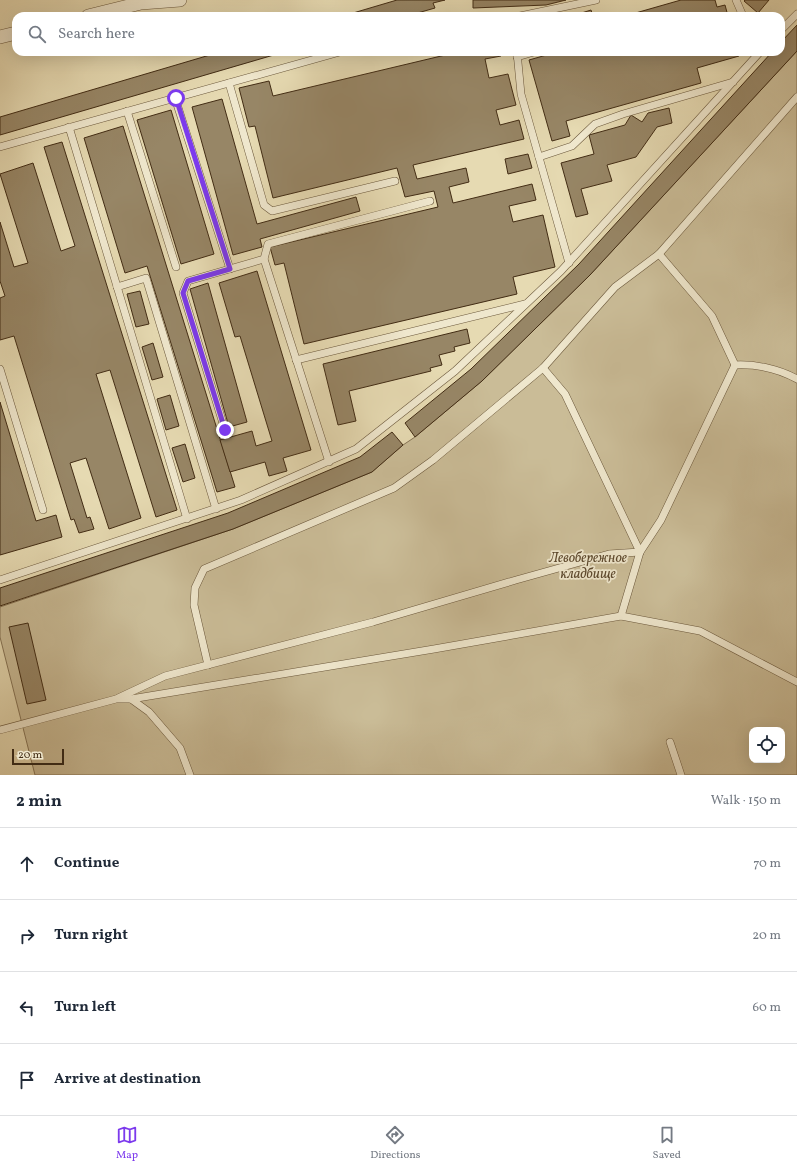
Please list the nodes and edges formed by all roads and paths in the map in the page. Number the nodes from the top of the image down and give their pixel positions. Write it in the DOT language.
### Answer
graph roads {
  1 [pos="180,0"];
  2 [pos="596,0"];
  3 [pos="736,0"];
  4 [pos="104,12"];
  5 [pos="539,12"];
  6 [pos="741,12"];
  7 [pos="797,14"];
  8 [pos="785,26"];
  9 [pos="12,34"];
  10 [pos="0,37"];
  11 [pos="326,56"];
  12 [pos="517,56"];
  13 [pos="756,56"];
  14 [pos="733,82"];
  15 [pos="228,83"];
  16 [pos="797,97"];
  17 [pos="176,98"];
  18 [pos="127,111"];
  19 [pos="69,127"];
  20 [pos="0,147"];
  21 [pos="539,157"];
  22 [pos="395,181"];
  23 [pos="430,201"];
  24 [pos="660,254"];
  25 [pos="264,259"];
  26 [pos="569,263"];
  27 [pos="176,267"];
  28 [pos="230,269"];
  29 [pos="117,287"];
  30 [pos="527,303"];
  31 [pos="296,360"];
  32 [pos="735,365"];
  33 [pos="543,368"];
  34 [pos="0,369"];
  35 [pos="797,379"];
  36 [pos="225,430"];
  37 [pos="329,462"];
  38 [pos="216,509"];
  39 [pos="43,510"];
  40 [pos="187,519"];
  41 [pos="640,552"];
  42 [pos="0,580"];
  43 [pos="621,616"];
  44 [pos="208,665"];
  45 [pos="797,682"];
  46 [pos="116,699"];
  47 [pos="131,699"];
  48 [pos="0,730"];
  49 [pos="670,742"];
  50 [pos="190,775"];
  51 [pos="681,775"];
  1 -- 4 [label="street"];
  2 -- 5 [label="lane"];
  3 -- 6 [label="lane"];
  7 -- 8 [label="lane"];
  9 -- 10 [label="street"];
  11 -- 15 [label="lane"];
  12 -- 21 [label="lane"];
  13 -- 14 [label="lane"];
  14 -- 21 [label="lane"];
  14 -- 26 [label="lane"];
  15 -- 17 [label="lane"];
  15 -- 22 [label="lane"];
  16 -- 24 [label="lane"];
  17 -- 18 [label="lane"];
  17 -- 28 [label="lane"];
  18 -- 19 [label="lane"];
  18 -- 27 [label="lane"];
  19 -- 20 [label="lane"];
  19 -- 29 [label="lane"];
  21 -- 26 [label="lane"];
  23 -- 25 [label="lane"];
  24 -- 32 [label="lane"];
  24 -- 33 [label="lane"];
  25 -- 28 [label="lane"];
  25 -- 31 [label="lane"];
  26 -- 30 [label="lane"];
  28 -- 36 [label="lane"];
  29 -- 38 [label="lane"];
  29 -- 40 [label="lane"];
  30 -- 31 [label="lane"];
  30 -- 37 [label="lane"];
  31 -- 37 [label="lane"];
  32 -- 35 [label="lane"];
  32 -- 41 [label="lane"];
  33 -- 41 [label="lane"];
  33 -- 44 [label="lane"];
  34 -- 39 [label="lane"];
  37 -- 38 [label="lane"];
  38 -- 40 [label="lane"];
  40 -- 42 [label="lane"];
  41 -- 43 [label="lane"];
  41 -- 44 [label="lane"];
  43 -- 45 [label="lane"];
  43 -- 47 [label="lane"];
  44 -- 46 [label="lane"];
  46 -- 47 [label="lane"];
  46 -- 48 [label="lane"];
  47 -- 50 [label="lane"];
  49 -- 51 [label="lane"];
}
